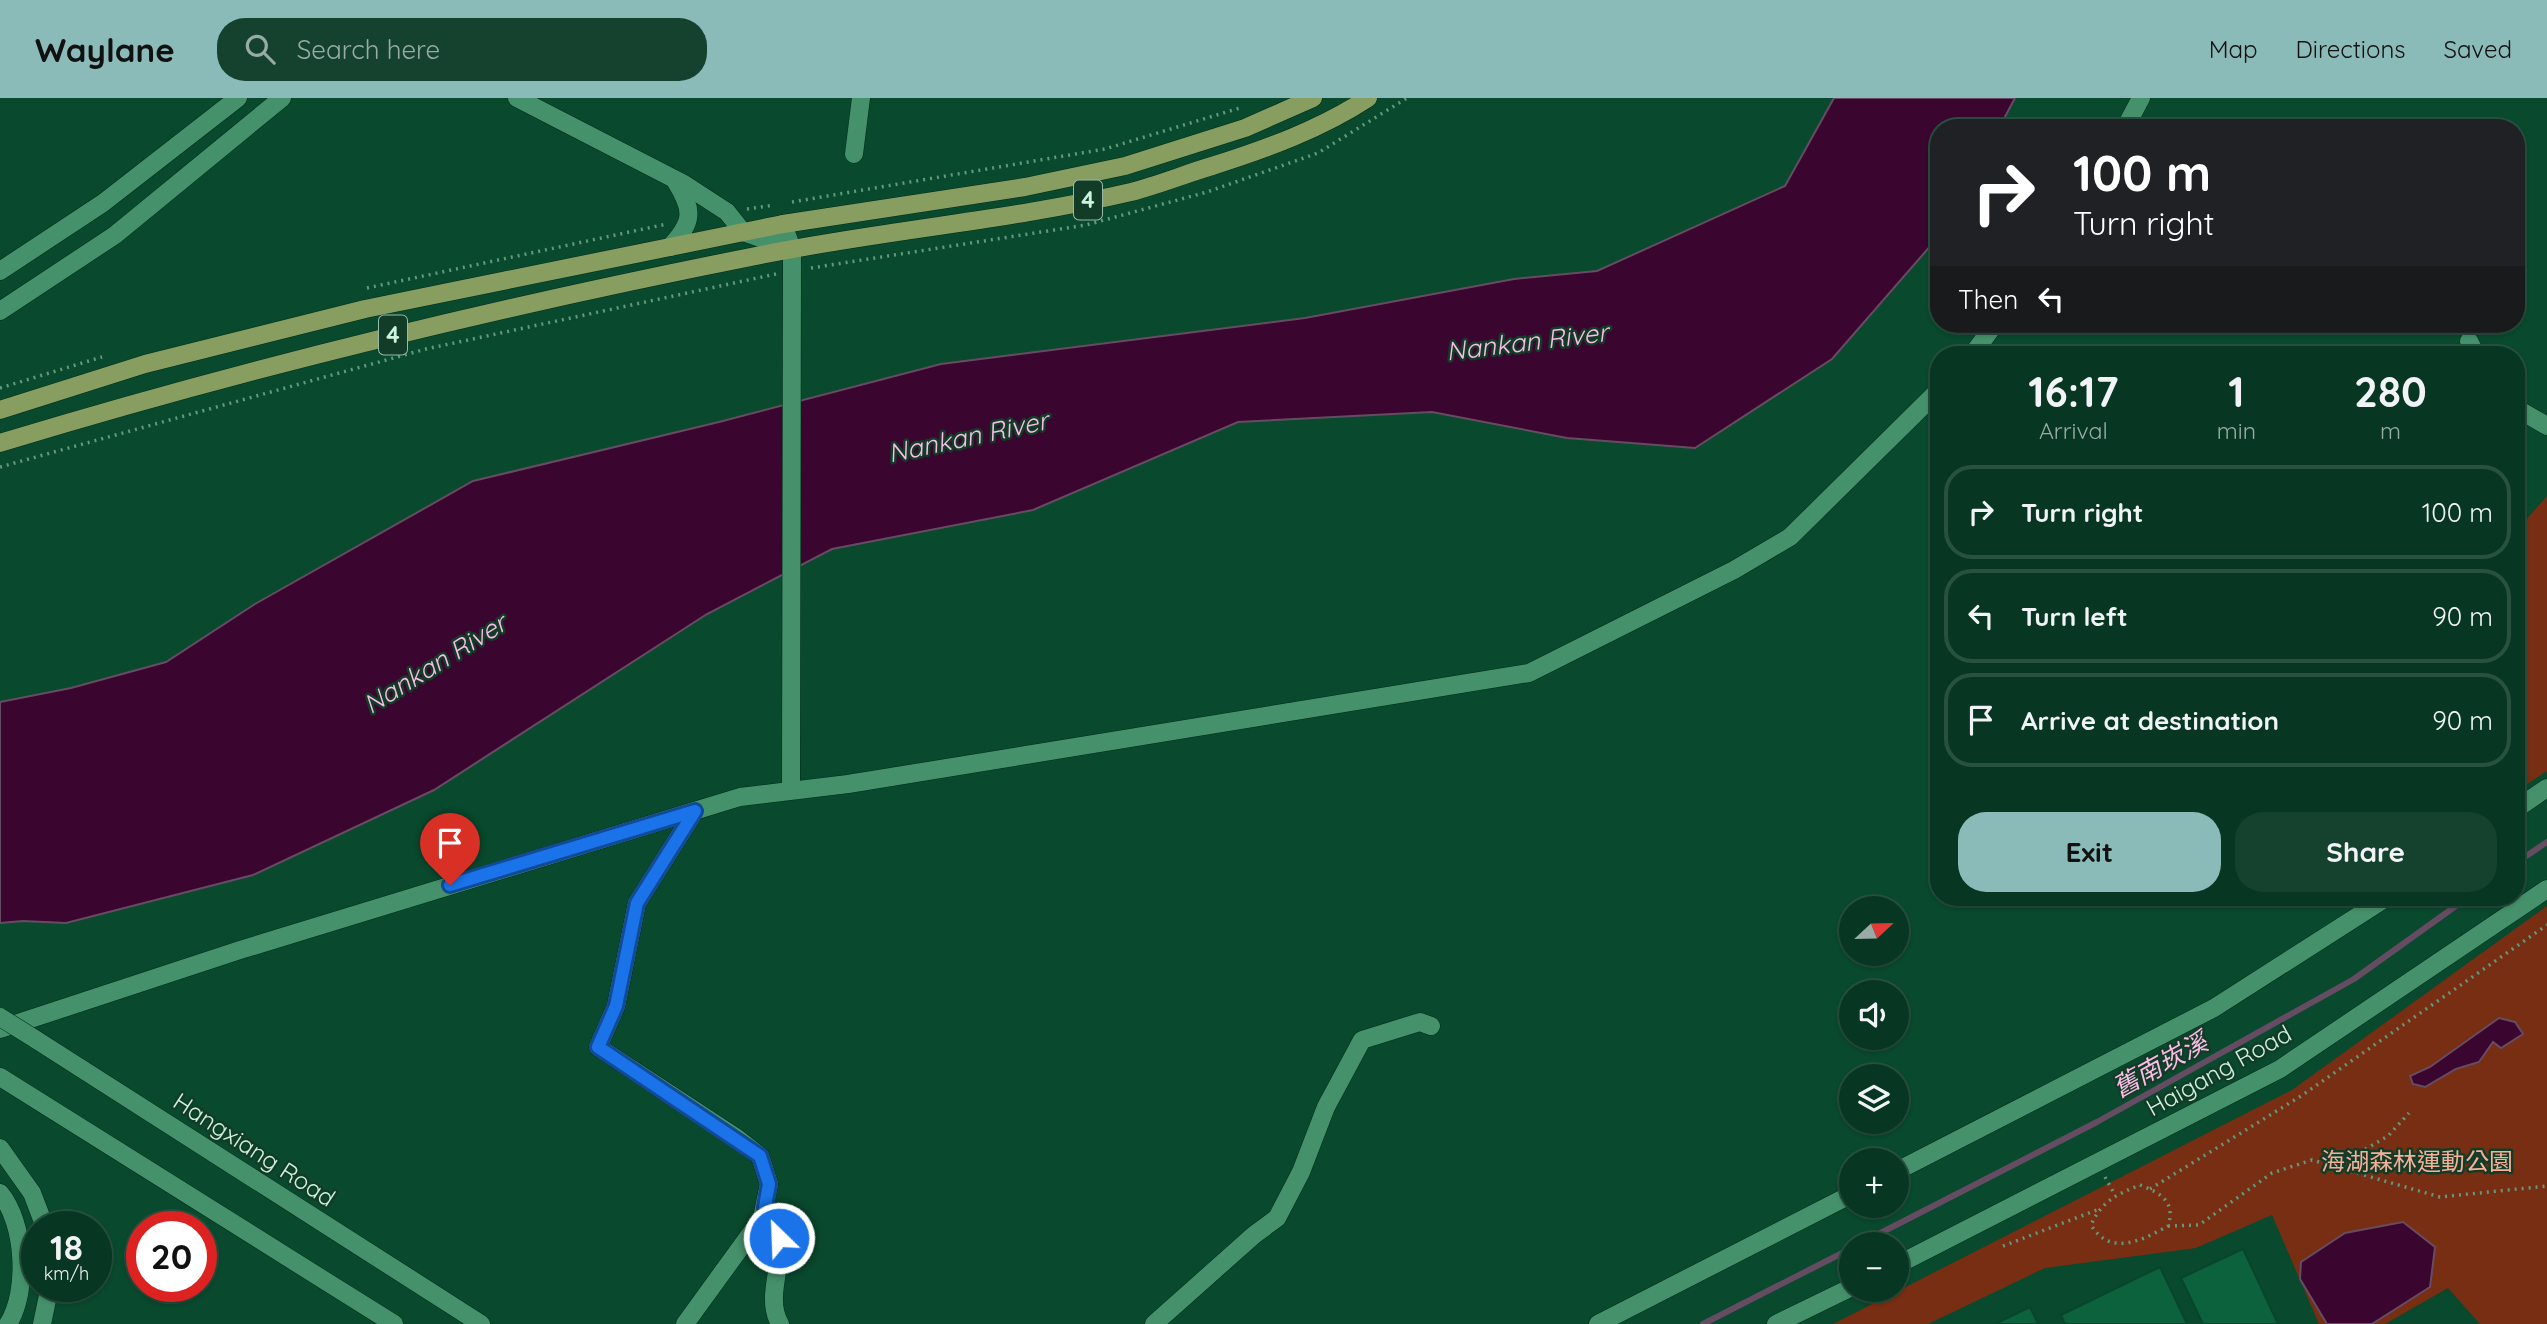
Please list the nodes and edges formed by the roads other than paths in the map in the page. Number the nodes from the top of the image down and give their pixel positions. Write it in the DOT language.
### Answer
graph roads {
  1 [pos="238,98"];
  2 [pos="282,98"];
  3 [pos="517,98"];
  4 [pos="861,98"];
  5 [pos="1313,98"];
  6 [pos="1368,98"];
  7 [pos="2141,98"];
  8 [pos="2130,119"];
  9 [pos="854,154"];
  10 [pos="674,179"];
  11 [pos="783,224"];
  12 [pos="743,232"];
  13 [pos="670,247"];
  14 [pos="792,249"];
  15 [pos="0,271"];
  16 [pos="0,312"];
  17 [pos="1930,399"];
  18 [pos="0,410"];
  19 [pos="2525,413"];
  20 [pos="2547,426"];
  21 [pos="0,443"];
  22 [pos="2547,788"];
  23 [pos="792,790"];
  24 [pos="2525,803"];
  25 [pos="695,811"];
  26 [pos="2547,889"];
  27 [pos="2525,904"];
  28 [pos="2374,906"];
  29 [pos="2522,906"];
  30 [pos="0,1017"];
  31 [pos="1430,1026"];
  32 [pos="0,1029"];
  33 [pos="0,1077"];
  34 [pos="0,1148"];
  35 [pos="1909,1165"];
  36 [pos="0,1193"];
  37 [pos="1839,1201"];
  38 [pos="765,1207"];
  39 [pos="39,1211"];
  40 [pos="1909,1259"];
  41 [pos="1839,1293"];
  42 [pos="46,1302"];
  43 [pos="8,1324"];
  44 [pos="41,1324"];
  45 [pos="394,1324"];
  46 [pos="481,1324"];
  47 [pos="685,1324"];
  48 [pos="780,1324"];
  49 [pos="1154,1324"];
  50 [pos="1598,1324"];
  51 [pos="1776,1324"];
  1 -- 15 [label="street"];
  2 -- 16 [label="street"];
  3 -- 10 [label="street"];
  4 -- 9 [label="street"];
  5 -- 11 [label="main road, 4"];
  6 -- 14 [label="main road, 4"];
  7 -- 8 [label="street"];
  10 -- 12 [label="street"];
  10 -- 13 [label="street"];
  11 -- 12 [label="main road, 4"];
  11 -- 14 [label="street"];
  12 -- 13 [label="main road, 4"];
  12 -- 14 [label="street"];
  13 -- 18 [label="main road, 4"];
  14 -- 21 [label="main road, 4"];
  14 -- 23 [label="street"];
  17 -- 23 [label="street"];
  19 -- 20 [label="street"];
  22 -- 24 [label="street"];
  23 -- 25 [label="street"];
  25 -- 32 [label="street"];
  25 -- 38 [label="street"];
  26 -- 27 [label="street, Haigang Road"];
  28 -- 35 [label="street"];
  29 -- 40 [label="street, Haigang Road"];
  30 -- 46 [label="street, Hangxiang Road, bridge"];
  31 -- 49 [label="street"];
  33 -- 45 [label="street"];
  34 -- 39 [label="street"];
  36 -- 43 [label="street"];
  37 -- 50 [label="street"];
  38 -- 47 [label="street"];
  38 -- 48 [label="street"];
  41 -- 51 [label="street"];
  42 -- 44 [label="street"];
}
